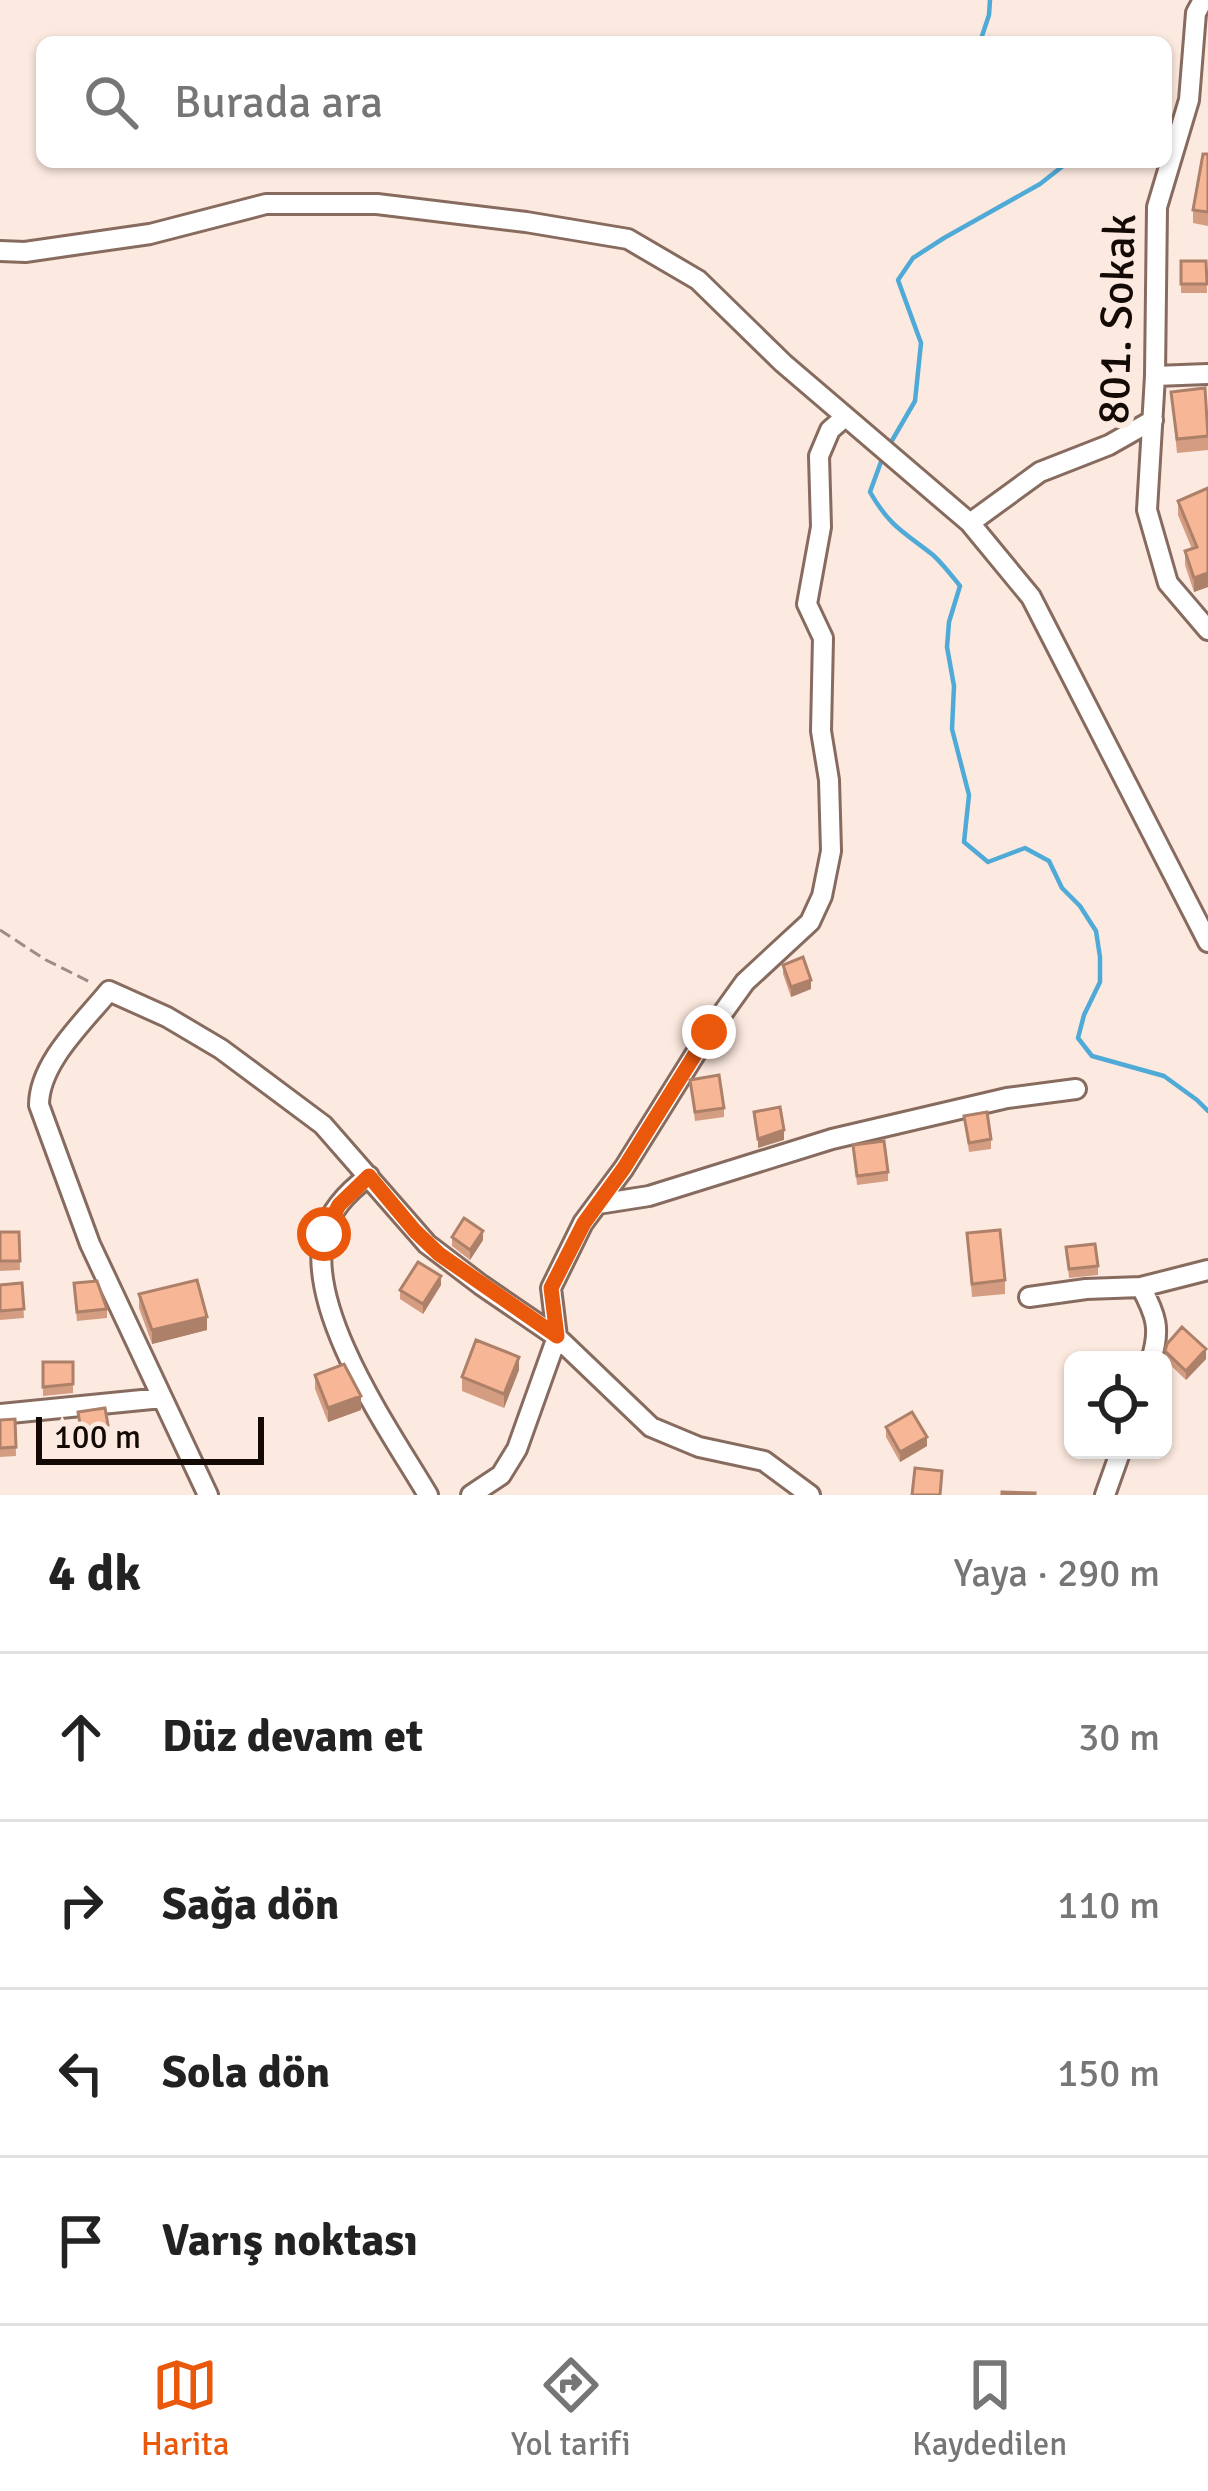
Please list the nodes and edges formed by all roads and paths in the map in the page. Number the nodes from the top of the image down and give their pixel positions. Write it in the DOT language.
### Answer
graph roads {
  1 [pos="1203,0"];
  2 [pos="1172,151"];
  3 [pos="1167,168"];
  4 [pos="0,251"];
  5 [pos="1208,374"];
  6 [pos="1155,376"];
  7 [pos="845,416"];
  8 [pos="1153,420"];
  9 [pos="970,524"];
  10 [pos="1208,631"];
  11 [pos="0,930"];
  12 [pos="1208,942"];
  13 [pos="109,991"];
  14 [pos="1076,1089"];
  15 [pos="369,1176"];
  16 [pos="598,1204"];
  17 [pos="1208,1270"];
  18 [pos="1141,1287"];
  19 [pos="1029,1297"];
  20 [pos="557,1336"];
  21 [pos="1153,1351"];
  22 [pos="162,1398"];
  23 [pos="0,1414"];
  24 [pos="1118,1459"];
  25 [pos="208,1495"];
  26 [pos="428,1495"];
  27 [pos="471,1495"];
  28 [pos="810,1495"];
  29 [pos="1105,1495"];
  1 -- 2 [label="street, 801. Sokak"];
  3 -- 6 [label="street, 801. Sokak"];
  4 -- 7 [label="street"];
  5 -- 6 [label="street"];
  6 -- 8 [label="street, 801. Sokak"];
  7 -- 9 [label="street"];
  7 -- 16 [label="street"];
  8 -- 9 [label="street"];
  8 -- 10 [label="street, 801. Sokak"];
  9 -- 12 [label="street"];
  11 -- 13 [label="path"];
  13 -- 15 [label="street"];
  13 -- 22 [label="street"];
  14 -- 16 [label="street"];
  15 -- 20 [label="street"];
  15 -- 26 [label="street"];
  16 -- 20 [label="street"];
  17 -- 18 [label="street"];
  18 -- 19 [label="street"];
  18 -- 21 [label="street"];
  20 -- 27 [label="street"];
  20 -- 28 [label="street"];
  22 -- 23 [label="street"];
  22 -- 25 [label="street"];
  24 -- 29 [label="street"];
}
